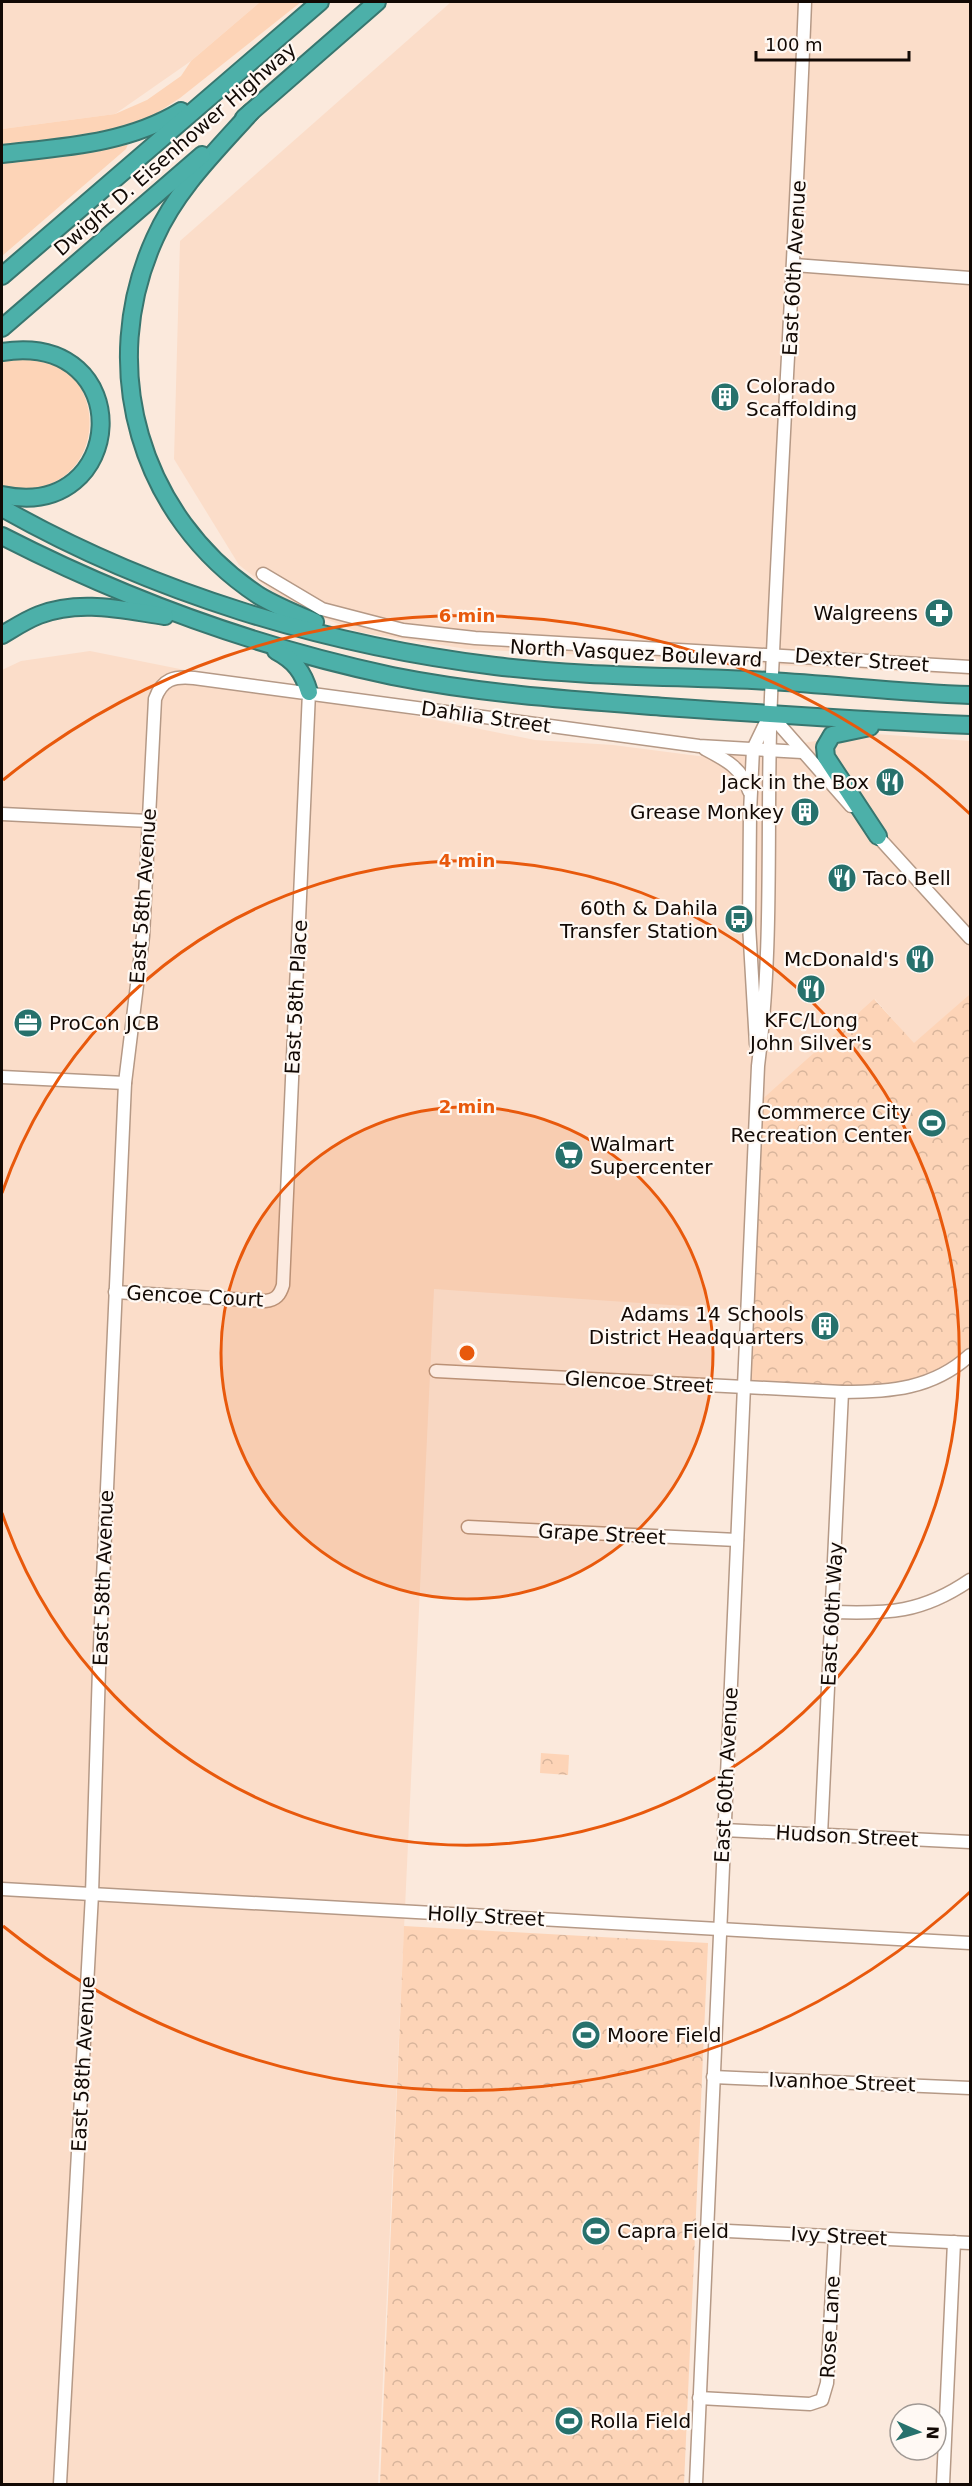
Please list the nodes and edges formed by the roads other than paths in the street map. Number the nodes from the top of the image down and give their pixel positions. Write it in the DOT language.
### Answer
graph roads {
  1 [pos="320,2"];
  2 [pos="376,2"];
  3 [pos="805,2"];
  4 [pos="223,86"];
  5 [pos="251,112"];
  6 [pos="2,154"];
  7 [pos="794,265"];
  8 [pos="2,276"];
  9 [pos="970,278"];
  10 [pos="2,328"];
  11 [pos="2,352"];
  12 [pos="2,495"];
  13 [pos="2,508"];
  14 [pos="2,536"];
  15 [pos="263,574"];
  16 [pos="198,621"];
  17 [pos="2,635"];
  18 [pos="250,639"];
  19 [pos="387,647"];
  20 [pos="773,654"];
  21 [pos="970,667"];
  22 [pos="170,678"];
  23 [pos="771,681"];
  24 [pos="309,692"];
  25 [pos="970,695"];
  26 [pos="770,714"];
  27 [pos="909,722"];
  28 [pos="970,725"];
  29 [pos="699,746"];
  30 [pos="753,749"];
  31 [pos="770,750"];
  32 [pos="802,752"];
  33 [pos="750,795"];
  34 [pos="2,814"];
  35 [pos="149,821"];
  36 [pos="878,836"];
  37 [pos="970,938"];
  38 [pos="758,1066"];
  39 [pos="2,1077"];
  40 [pos="125,1083"];
  41 [pos="115,1292"];
  42 [pos="275,1299"];
  43 [pos="970,1355"];
  44 [pos="436,1371"];
  45 [pos="744,1388"];
  46 [pos="842,1392"];
  47 [pos="468,1527"];
  48 [pos="737,1540"];
  49 [pos="970,1580"];
  50 [pos="832,1612"];
  51 [pos="724,1830"];
  52 [pos="821,1835"];
  53 [pos="970,1842"];
  54 [pos="2,1889"];
  55 [pos="92,1894"];
  56 [pos="718,1929"];
  57 [pos="970,1943"];
  58 [pos="712,2077"];
  59 [pos="970,2088"];
  60 [pos="707,2230"];
  61 [pos="835,2236"];
  62 [pos="954,2242"];
  63 [pos="970,2243"];
  64 [pos="699,2398"];
  65 [pos="60,2484"];
  66 [pos="696,2484"];
  67 [pos="943,2484"];
  1 -- 4 [label="highway, Dwight D. Eisenhower Highway"];
  2 -- 5 [label="highway, Dwight D. Eisenhower Highway"];
  3 -- 7 [label="street, East 60th Avenue"];
  4 -- 6 [label="highway"];
  4 -- 8 [label="highway, Dwight D. Eisenhower Highway"];
  5 -- 10 [label="highway, Dwight D. Eisenhower Highway"];
  5 -- 19 [label="highway"];
  7 -- 9 [label="street"];
  7 -- 20 [label="street, East 60th Avenue"];
  11 -- 12 [label="highway"];
  13 -- 19 [label="highway, North Vasquez Boulevard"];
  14 -- 16 [label="highway"];
  15 -- 20 [label="street, Dexter Street"];
  16 -- 17 [label="highway"];
  16 -- 18 [label="highway"];
  18 -- 24 [label="highway"];
  18 -- 26 [label="highway"];
  19 -- 23 [label="highway, North Vasquez Boulevard"];
  20 -- 21 [label="street, Dexter Street"];
  20 -- 23 [label="street, East 60th Avenue"];
  22 -- 24 [label="street, Dahlia Street"];
  22 -- 35 [label="street, East 58th Avenue"];
  23 -- 25 [label="highway, North Vasquez Boulevard"];
  23 -- 26 [label="street, East 60th Avenue"];
  24 -- 29 [label="street, Dahlia Street"];
  24 -- 42 [label="street, East 58th Place"];
  26 -- 27 [label="highway"];
  26 -- 30 [label="street, East 60th Avenue"];
  26 -- 31 [label="street, East 60th Avenue"];
  26 -- 32 [label="street"];
  27 -- 28 [label="highway"];
  27 -- 36 [label="highway"];
  29 -- 30 [label="street, Dahlia Street"];
  29 -- 33 [label="street"];
  30 -- 31 [label="street, Dahlia Street"];
  30 -- 33 [label="street, East 60th Avenue"];
  31 -- 32 [label="street, Dahlia Street"];
  31 -- 38 [label="street, East 60th Avenue"];
  32 -- 36 [label="street"];
  33 -- 38 [label="street, East 60th Avenue"];
  34 -- 35 [label="street"];
  35 -- 40 [label="street, East 58th Avenue"];
  36 -- 37 [label="street"];
  38 -- 45 [label="street, East 60th Avenue"];
  39 -- 40 [label="street"];
  40 -- 41 [label="street, East 58th Avenue"];
  41 -- 42 [label="street, Gencoe Court"];
  41 -- 55 [label="street, East 58th Avenue"];
  43 -- 46 [label="street, Glencoe Street"];
  44 -- 45 [label="street, Glencoe Street"];
  45 -- 46 [label="street, Glencoe Street"];
  45 -- 48 [label="street, East 60th Avenue"];
  46 -- 50 [label="street, East 60th Way"];
  47 -- 48 [label="street, Grape Street"];
  48 -- 51 [label="street, East 60th Avenue"];
  49 -- 50 [label="street"];
  50 -- 52 [label="street, East 60th Way"];
  51 -- 52 [label="street, Hudson Street"];
  51 -- 56 [label="street, East 60th Avenue"];
  52 -- 53 [label="street, Hudson Street"];
  54 -- 55 [label="street, Holly Street"];
  55 -- 56 [label="street, Holly Street"];
  55 -- 65 [label="street, East 58th Avenue"];
  56 -- 57 [label="street, Holly Street"];
  56 -- 58 [label="street, East 60th Avenue"];
  58 -- 59 [label="street, Ivanhoe Street"];
  58 -- 60 [label="street, East 60th Avenue"];
  60 -- 61 [label="street, Ivy Street"];
  60 -- 64 [label="street, East 60th Avenue"];
  61 -- 62 [label="street, Ivy Street"];
  61 -- 64 [label="street, Rose Lane"];
  62 -- 63 [label="street, Ivy Street"];
  62 -- 67 [label="street"];
  64 -- 66 [label="street, East 60th Avenue"];
}
